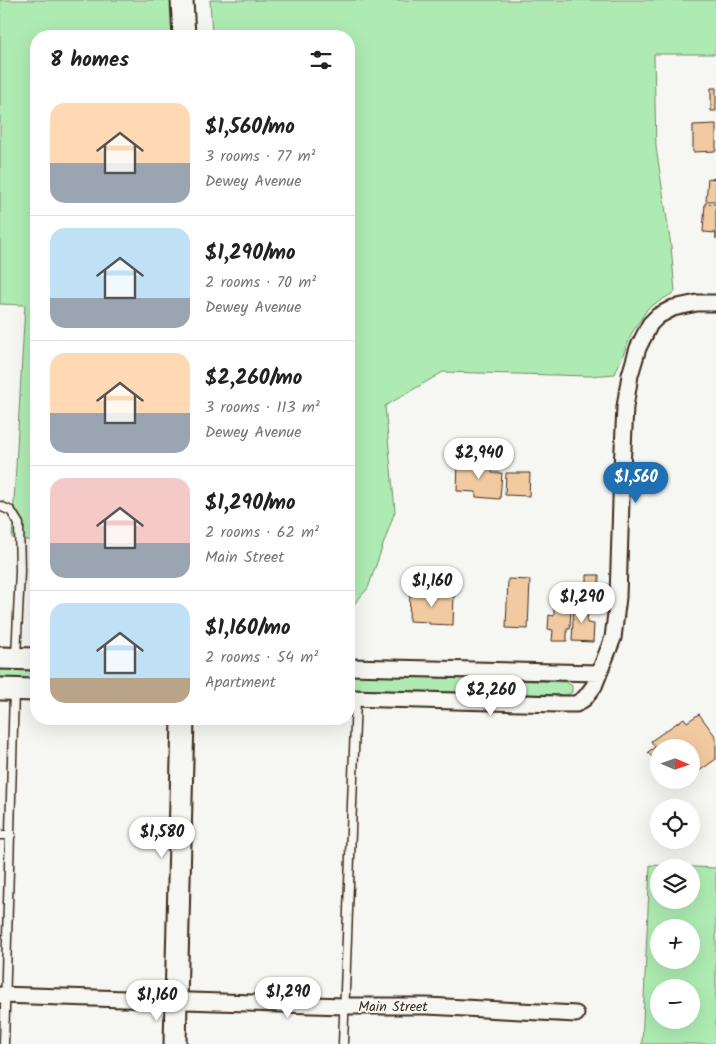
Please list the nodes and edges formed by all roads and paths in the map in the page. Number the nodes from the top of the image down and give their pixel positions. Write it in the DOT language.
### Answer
graph roads {
  1 [pos="182,0"];
  2 [pos="184,30"];
  3 [pos="716,303"];
  4 [pos="0,506"];
  5 [pos="17,659"];
  6 [pos="355,667"];
  7 [pos="599,673"];
  8 [pos="7,689"];
  9 [pos="30,690"];
  10 [pos="355,698"];
  11 [pos="183,725"];
  12 [pos="351,725"];
  13 [pos="0,834"];
  14 [pos="11,835"];
  15 [pos="3,995"];
  16 [pos="176,1000"];
  17 [pos="344,1006"];
  18 [pos="576,1014"];
  19 [pos="4,1044"];
  20 [pos="175,1044"];
  21 [pos="344,1044"];
  1 -- 2 [label="street"];
  3 -- 7 [label="street"];
  4 -- 5 [label="lane"];
  6 -- 7 [label="street"];
  7 -- 10 [label="street"];
  8 -- 9 [label="street"];
  8 -- 14 [label="lane"];
  11 -- 16 [label="street"];
  12 -- 17 [label="lane"];
  13 -- 14 [label="lane"];
  14 -- 15 [label="lane"];
  15 -- 16 [label="street, Main Street"];
  15 -- 19 [label="lane"];
  16 -- 17 [label="street, Main Street"];
  16 -- 20 [label="street"];
  17 -- 18 [label="street, Main Street"];
  17 -- 21 [label="lane"];
}
